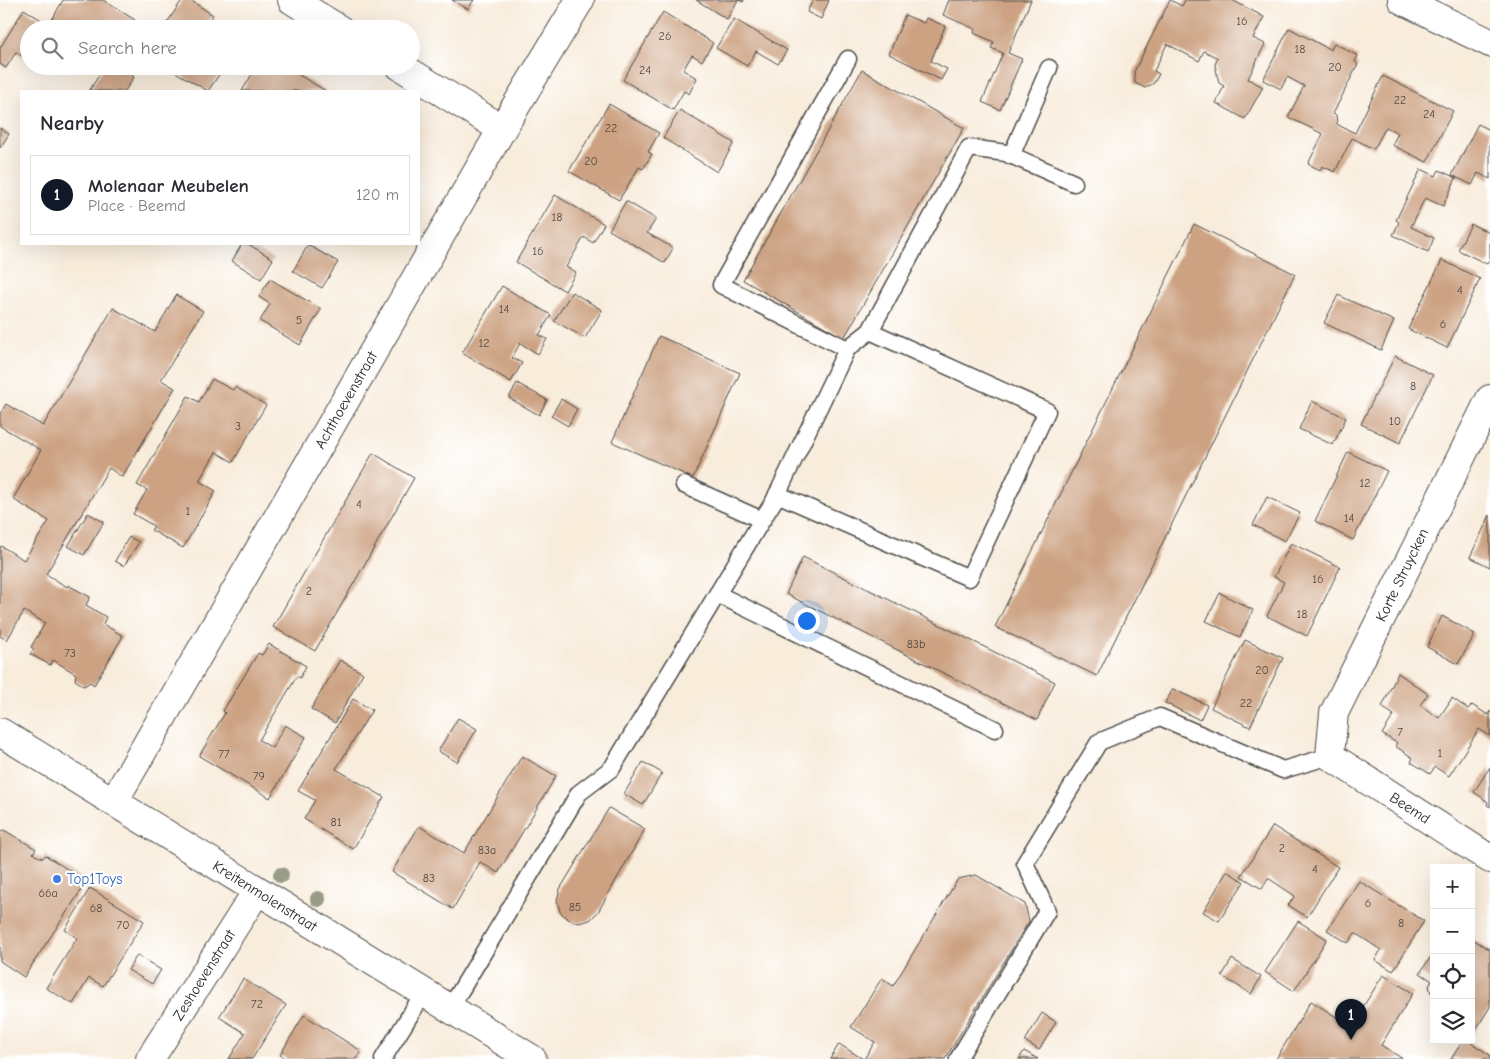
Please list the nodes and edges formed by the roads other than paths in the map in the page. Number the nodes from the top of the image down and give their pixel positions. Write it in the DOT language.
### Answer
graph roads {
  1 [pos="292,0"];
  2 [pos="580,0"];
  3 [pos="1402,0"];
  4 [pos="324,20"];
  5 [pos="1490,43"];
  6 [pos="848,59"];
  7 [pos="1048,68"];
  8 [pos="415,75"];
  9 [pos="502,129"];
  10 [pos="1011,156"];
  11 [pos="1074,184"];
  12 [pos="870,331"];
  13 [pos="847,349"];
  14 [pos="1490,399"];
  15 [pos="1481,439"];
  16 [pos="684,485"];
  17 [pos="777,494"];
  18 [pos="762,520"];
  19 [pos="718,594"];
  20 [pos="995,729"];
  21 [pos="0,732"];
  22 [pos="1330,756"];
  23 [pos="114,801"];
  24 [pos="1490,860"];
  25 [pos="257,891"];
  26 [pos="423,994"];
  27 [pos="449,1010"];
  28 [pos="150,1059"];
  29 [pos="383,1059"];
  30 [pos="532,1059"];
  31 [pos="958,1059"];
  1 -- 4 [label="street"];
  2 -- 9 [label="street, Achthoevenstraat"];
  3 -- 5 [label="street"];
  6 -- 13 [label="lane"];
  7 -- 10 [label="lane"];
  8 -- 9 [label="street"];
  9 -- 23 [label="street, Achthoevenstraat"];
  10 -- 11 [label="lane"];
  10 -- 12 [label="lane"];
  12 -- 13 [label="lane"];
  12 -- 17 [label="lane"];
  13 -- 17 [label="lane"];
  14 -- 15 [label="street, Korte Struycken"];
  15 -- 22 [label="street, Korte Struycken"];
  16 -- 18 [label="lane"];
  17 -- 18 [label="lane"];
  18 -- 19 [label="lane"];
  19 -- 20 [label="lane"];
  19 -- 27 [label="lane"];
  21 -- 23 [label="street, Kreitenmolenstraat"];
  22 -- 24 [label="street, Beemd"];
  22 -- 31 [label="lane"];
  23 -- 25 [label="street, Kreitenmolenstraat"];
  25 -- 26 [label="street, Kreitenmolenstraat"];
  25 -- 28 [label="street, Zeshoevenstraat"];
  26 -- 27 [label="street, Kreitenmolenstraat"];
  26 -- 29 [label="lane"];
  27 -- 30 [label="street, Kreitenmolenstraat"];
}
